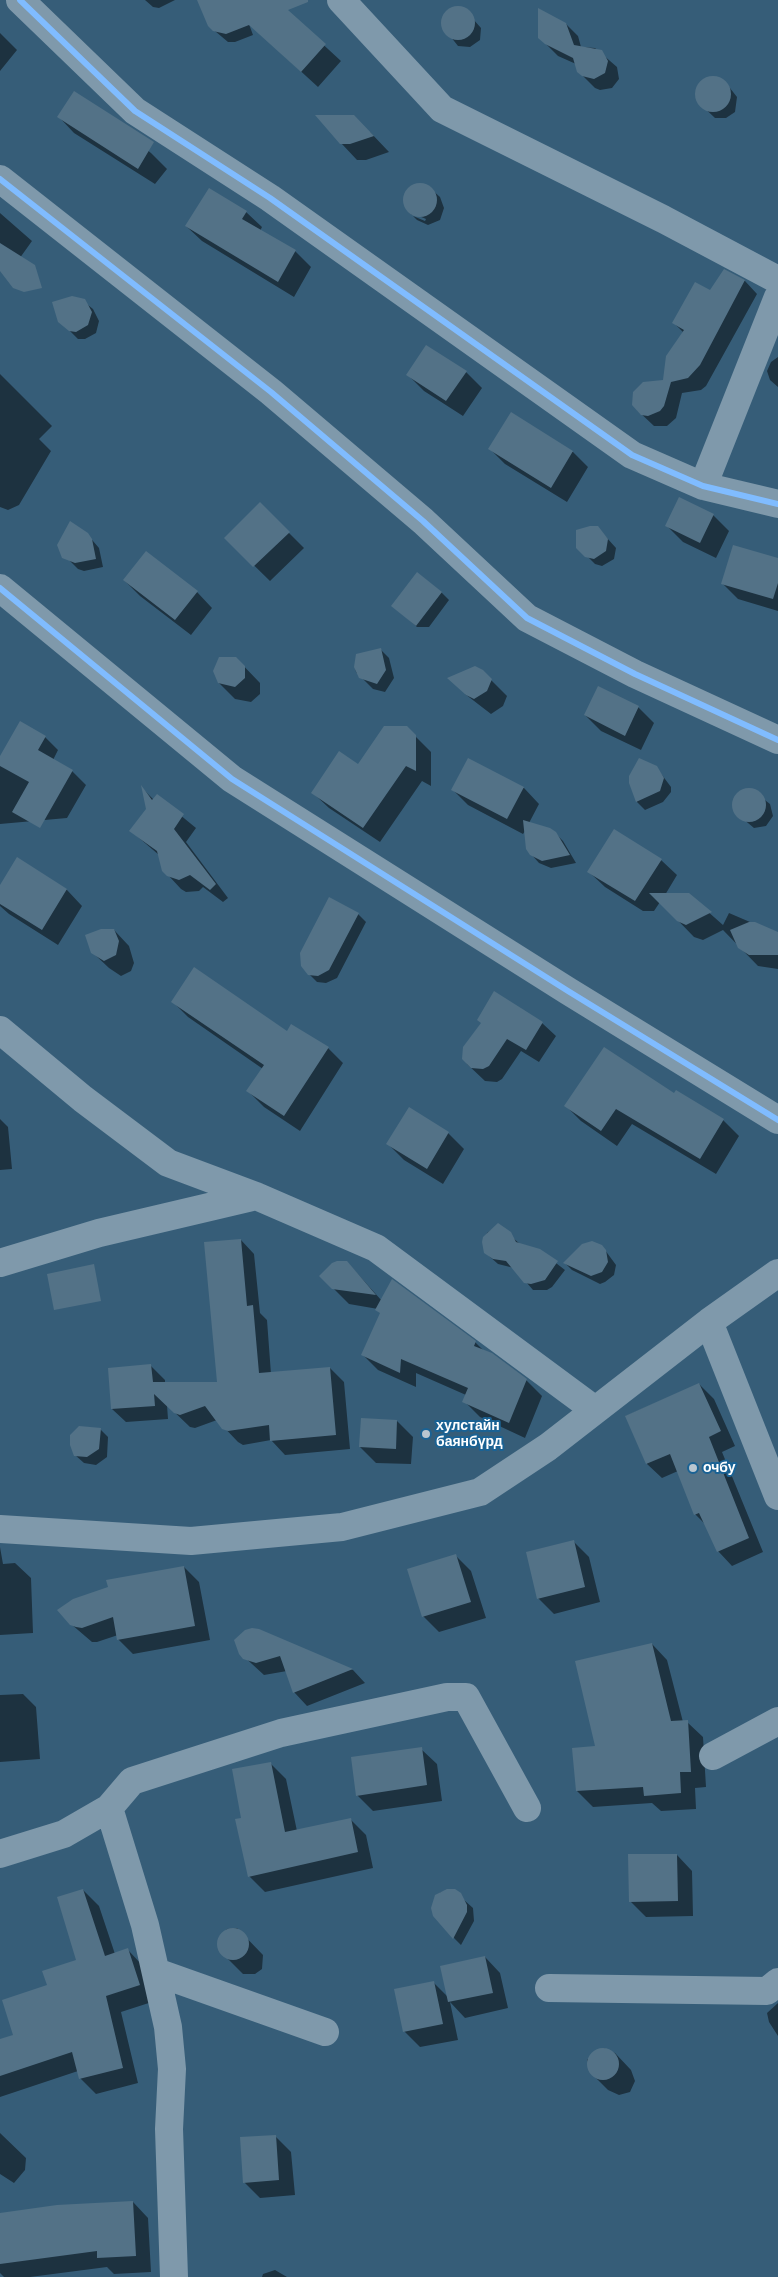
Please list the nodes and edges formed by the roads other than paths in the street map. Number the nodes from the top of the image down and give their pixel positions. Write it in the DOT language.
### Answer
graph roads {
  1 [pos="20,0"];
  2 [pos="341,0"];
  3 [pos="0,179"];
  4 [pos="778,280"];
  5 [pos="778,297"];
  6 [pos="703,486"];
  7 [pos="778,504"];
  8 [pos="0,588"];
  9 [pos="778,740"];
  10 [pos="0,1030"];
  11 [pos="778,1120"];
  12 [pos="256,1196"];
  13 [pos="0,1263"];
  14 [pos="778,1273"];
  15 [pos="708,1322"];
  16 [pos="595,1410"];
  17 [pos="778,1496"];
  18 [pos="0,1529"];
  19 [pos="778,1721"];
  20 [pos="712,1756"];
  21 [pos="109,1808"];
  22 [pos="527,1808"];
  23 [pos="0,1854"];
  24 [pos="156,1972"];
  25 [pos="778,1982"];
  26 [pos="549,1988"];
  27 [pos="324,2032"];
  28 [pos="174,2277"];
  1 -- 6 [label="street"];
  2 -- 4 [label="street"];
  3 -- 9 [label="street"];
  5 -- 6 [label="street"];
  6 -- 7 [label="street"];
  8 -- 11 [label="street"];
  10 -- 12 [label="street"];
  12 -- 13 [label="street"];
  12 -- 16 [label="street"];
  14 -- 15 [label="street"];
  15 -- 16 [label="street"];
  15 -- 17 [label="street"];
  16 -- 18 [label="street"];
  19 -- 20 [label="street"];
  21 -- 22 [label="street"];
  21 -- 23 [label="street"];
  21 -- 24 [label="street"];
  24 -- 27 [label="street"];
  24 -- 28 [label="street"];
  25 -- 26 [label="street"];
}
